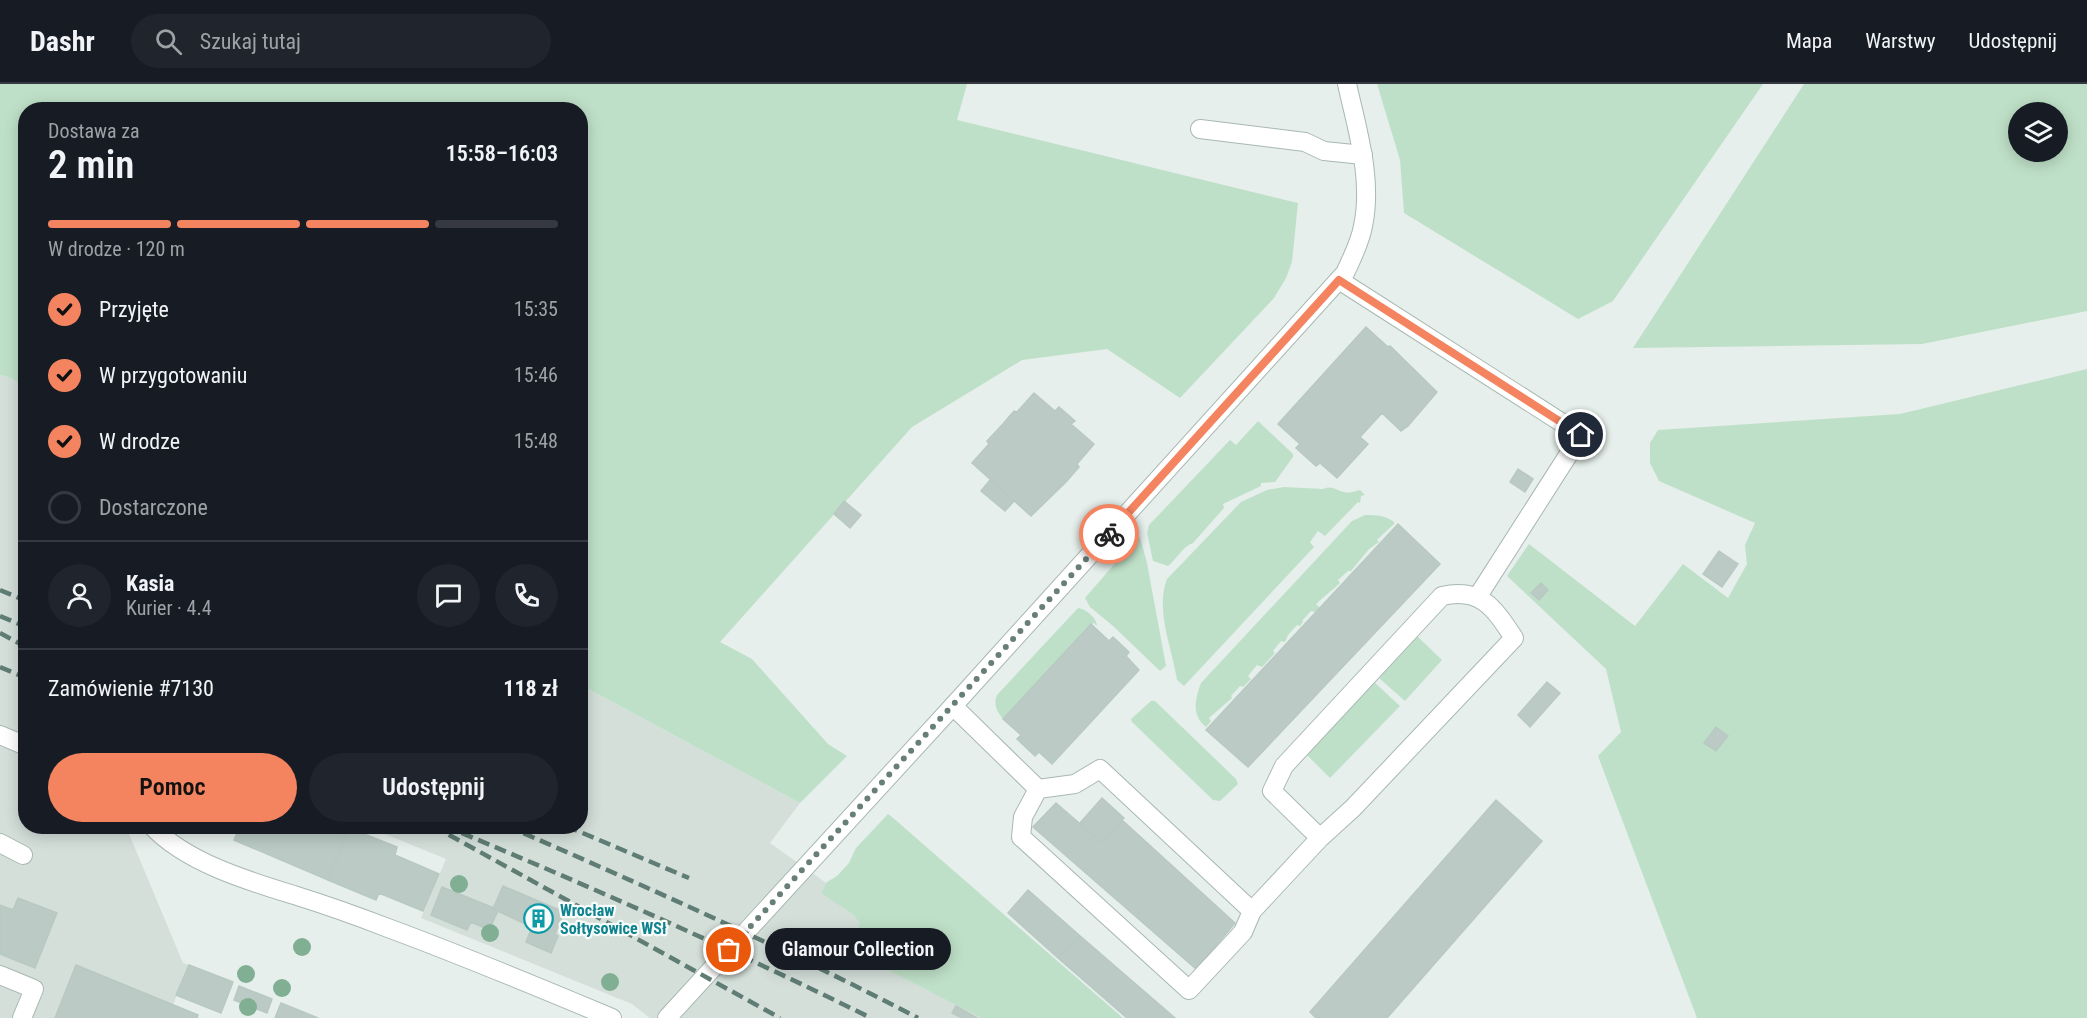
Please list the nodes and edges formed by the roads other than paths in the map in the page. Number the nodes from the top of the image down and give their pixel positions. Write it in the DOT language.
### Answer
graph roads {
  1 [pos="1347,84"];
  2 [pos="1200,129"];
  3 [pos="1363,155"];
  4 [pos="1339,280"];
  5 [pos="1478,596"];
  6 [pos="953,706"];
  7 [pos="0,735"];
  8 [pos="18,743"];
  9 [pos="1038,789"];
  10 [pos="158,834"];
  11 [pos="1320,838"];
  12 [pos="0,843"];
  13 [pos="23,855"];
  14 [pos="1252,911"];
  15 [pos="0,975"];
  16 [pos="22,1018"];
  17 [pos="612,1018"];
  18 [pos="667,1018"];
  1 -- 3 [label="street"];
  2 -- 3 [label="street"];
  3 -- 4 [label="street"];
  4 -- 5 [label="street"];
  4 -- 6 [label="street"];
  5 -- 11 [label="street"];
  5 -- 11 [label="street"];
  6 -- 9 [label="street"];
  6 -- 18 [label="street"];
  7 -- 8 [label="street"];
  9 -- 14 [label="street"];
  9 -- 14 [label="street"];
  10 -- 17 [label="street"];
  11 -- 14 [label="street"];
  12 -- 13 [label="street"];
  15 -- 16 [label="street"];
}
